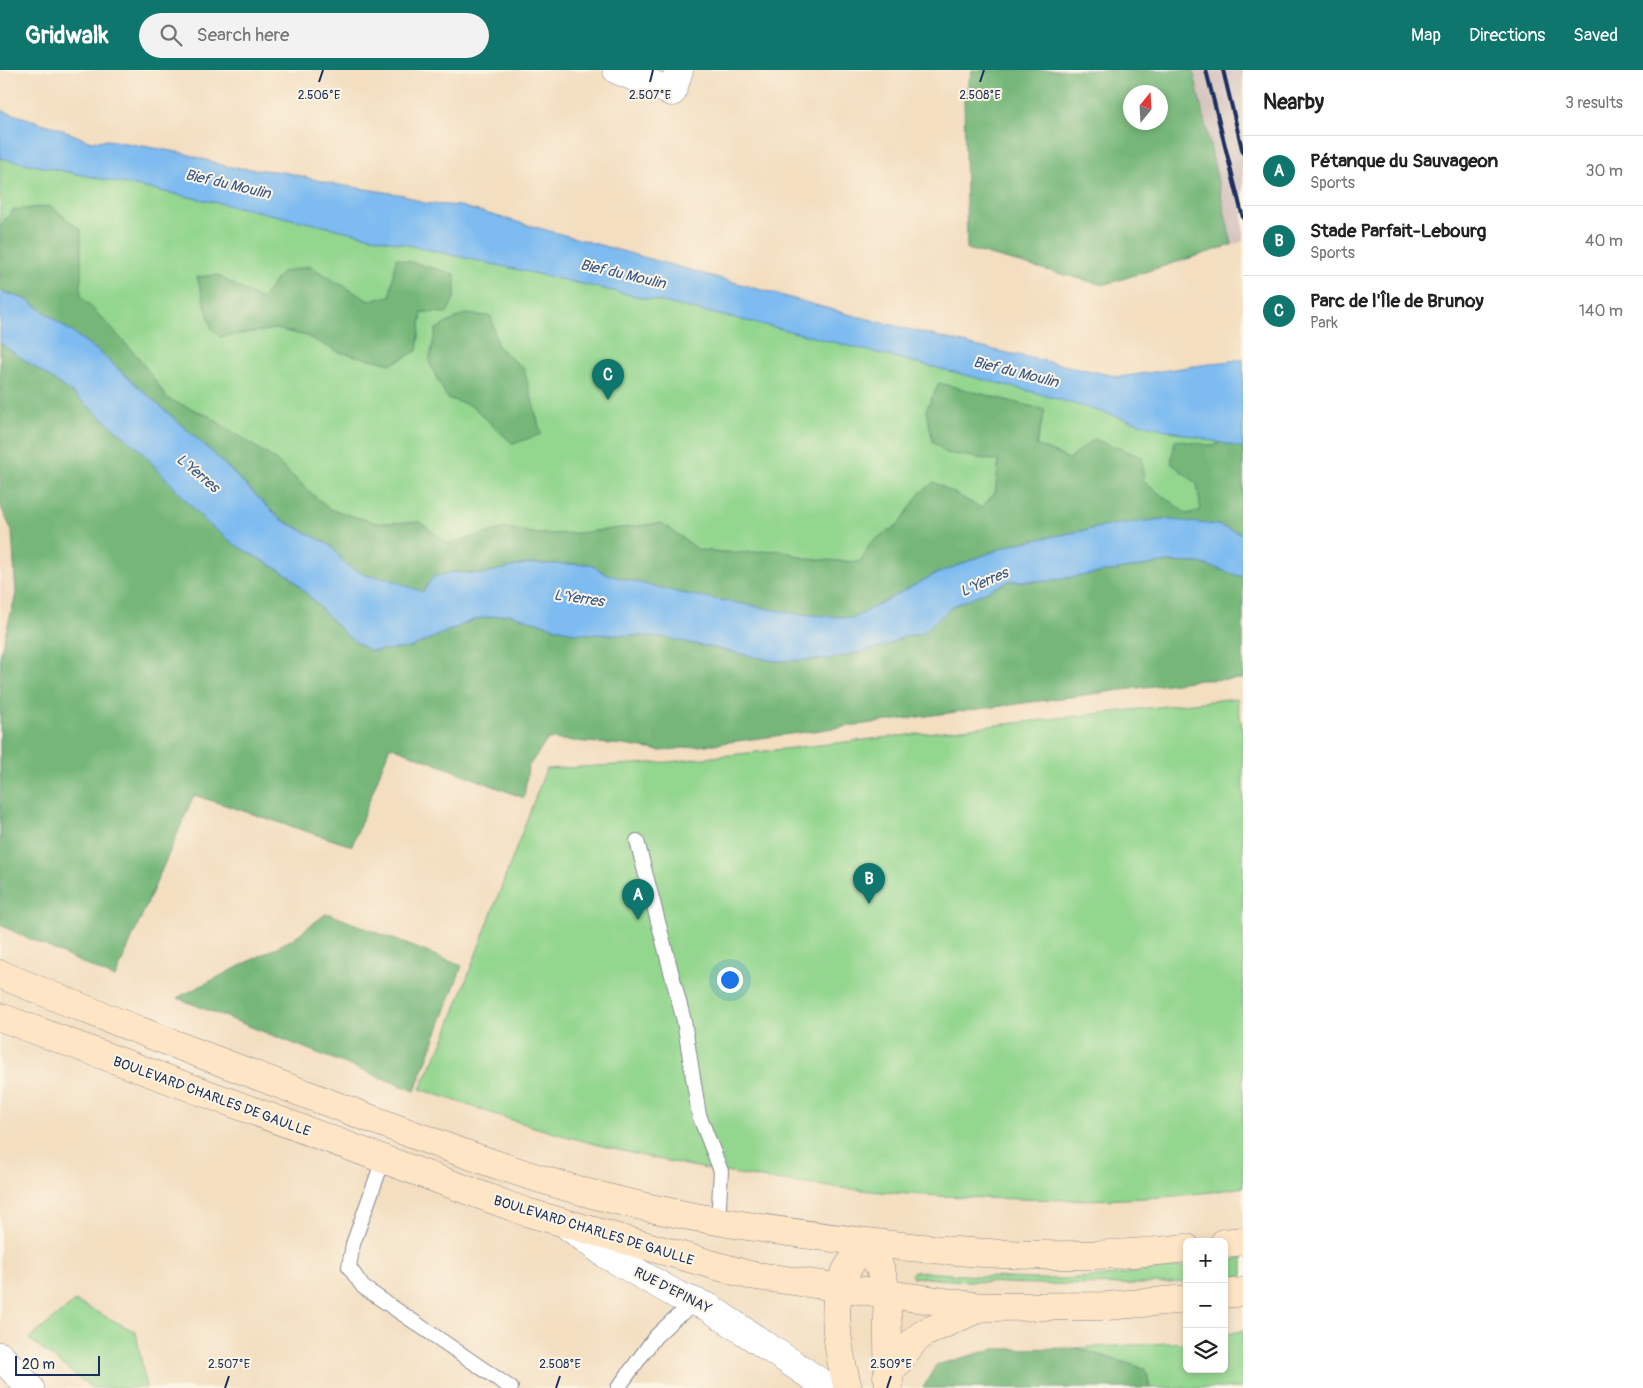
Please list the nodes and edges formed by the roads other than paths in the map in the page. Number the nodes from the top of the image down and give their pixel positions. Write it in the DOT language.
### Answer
graph roads {
  1 [pos="617,70"];
  2 [pos="675,81"];
  3 [pos="637,841"];
  4 [pos="0,974"];
  5 [pos="0,1017"];
  6 [pos="383,1160"];
  7 [pos="718,1221"];
  8 [pos="568,1226"];
  9 [pos="1243,1240"];
  10 [pos="866,1242"];
  11 [pos="1228,1242"];
  12 [pos="1183,1248"];
  13 [pos="839,1288"];
  14 [pos="1243,1292"];
  15 [pos="887,1293"];
  16 [pos="1228,1294"];
  17 [pos="1183,1299"];
  18 [pos="700,1302"];
  19 [pos="982,1307"];
  20 [pos="0,1356"];
  21 [pos="888,1382"];
  22 [pos="30,1388"];
  23 [pos="511,1388"];
  24 [pos="618,1388"];
  25 [pos="829,1388"];
  26 [pos="848,1388"];
  1 -- 2 [label="street"];
  3 -- 7 [label="lane"];
  4 -- 7 [label="main road"];
  5 -- 6 [label="main road, BOULEVARD CHARLES DE GAULLE"];
  6 -- 8 [label="main road, BOULEVARD CHARLES DE GAULLE"];
  6 -- 23 [label="lane"];
  7 -- 10 [label="main road"];
  8 -- 13 [label="main road, BOULEVARD CHARLES DE GAULLE"];
  8 -- 18 [label="street, RUE D'EPINAY"];
  9 -- 11 [label="main road"];
  10 -- 12 [label="main road"];
  10 -- 13 [label="main road"];
  10 -- 15 [label="main road"];
  13 -- 15 [label="main road, BOULEVARD CHARLES DE GAULLE"];
  13 -- 26 [label="main road"];
  14 -- 16 [label="main road"];
  15 -- 19 [label="main road, BOULEVARD CHARLES DE GAULLE"];
  15 -- 21 [label="main road"];
  17 -- 19 [label="main road, BOULEVARD CHARLES DE GAULLE"];
  18 -- 24 [label="lane"];
  18 -- 25 [label="street, RUE D'EPINAY"];
  19 -- 21 [label="main road"];
  20 -- 22 [label="street"];
}
